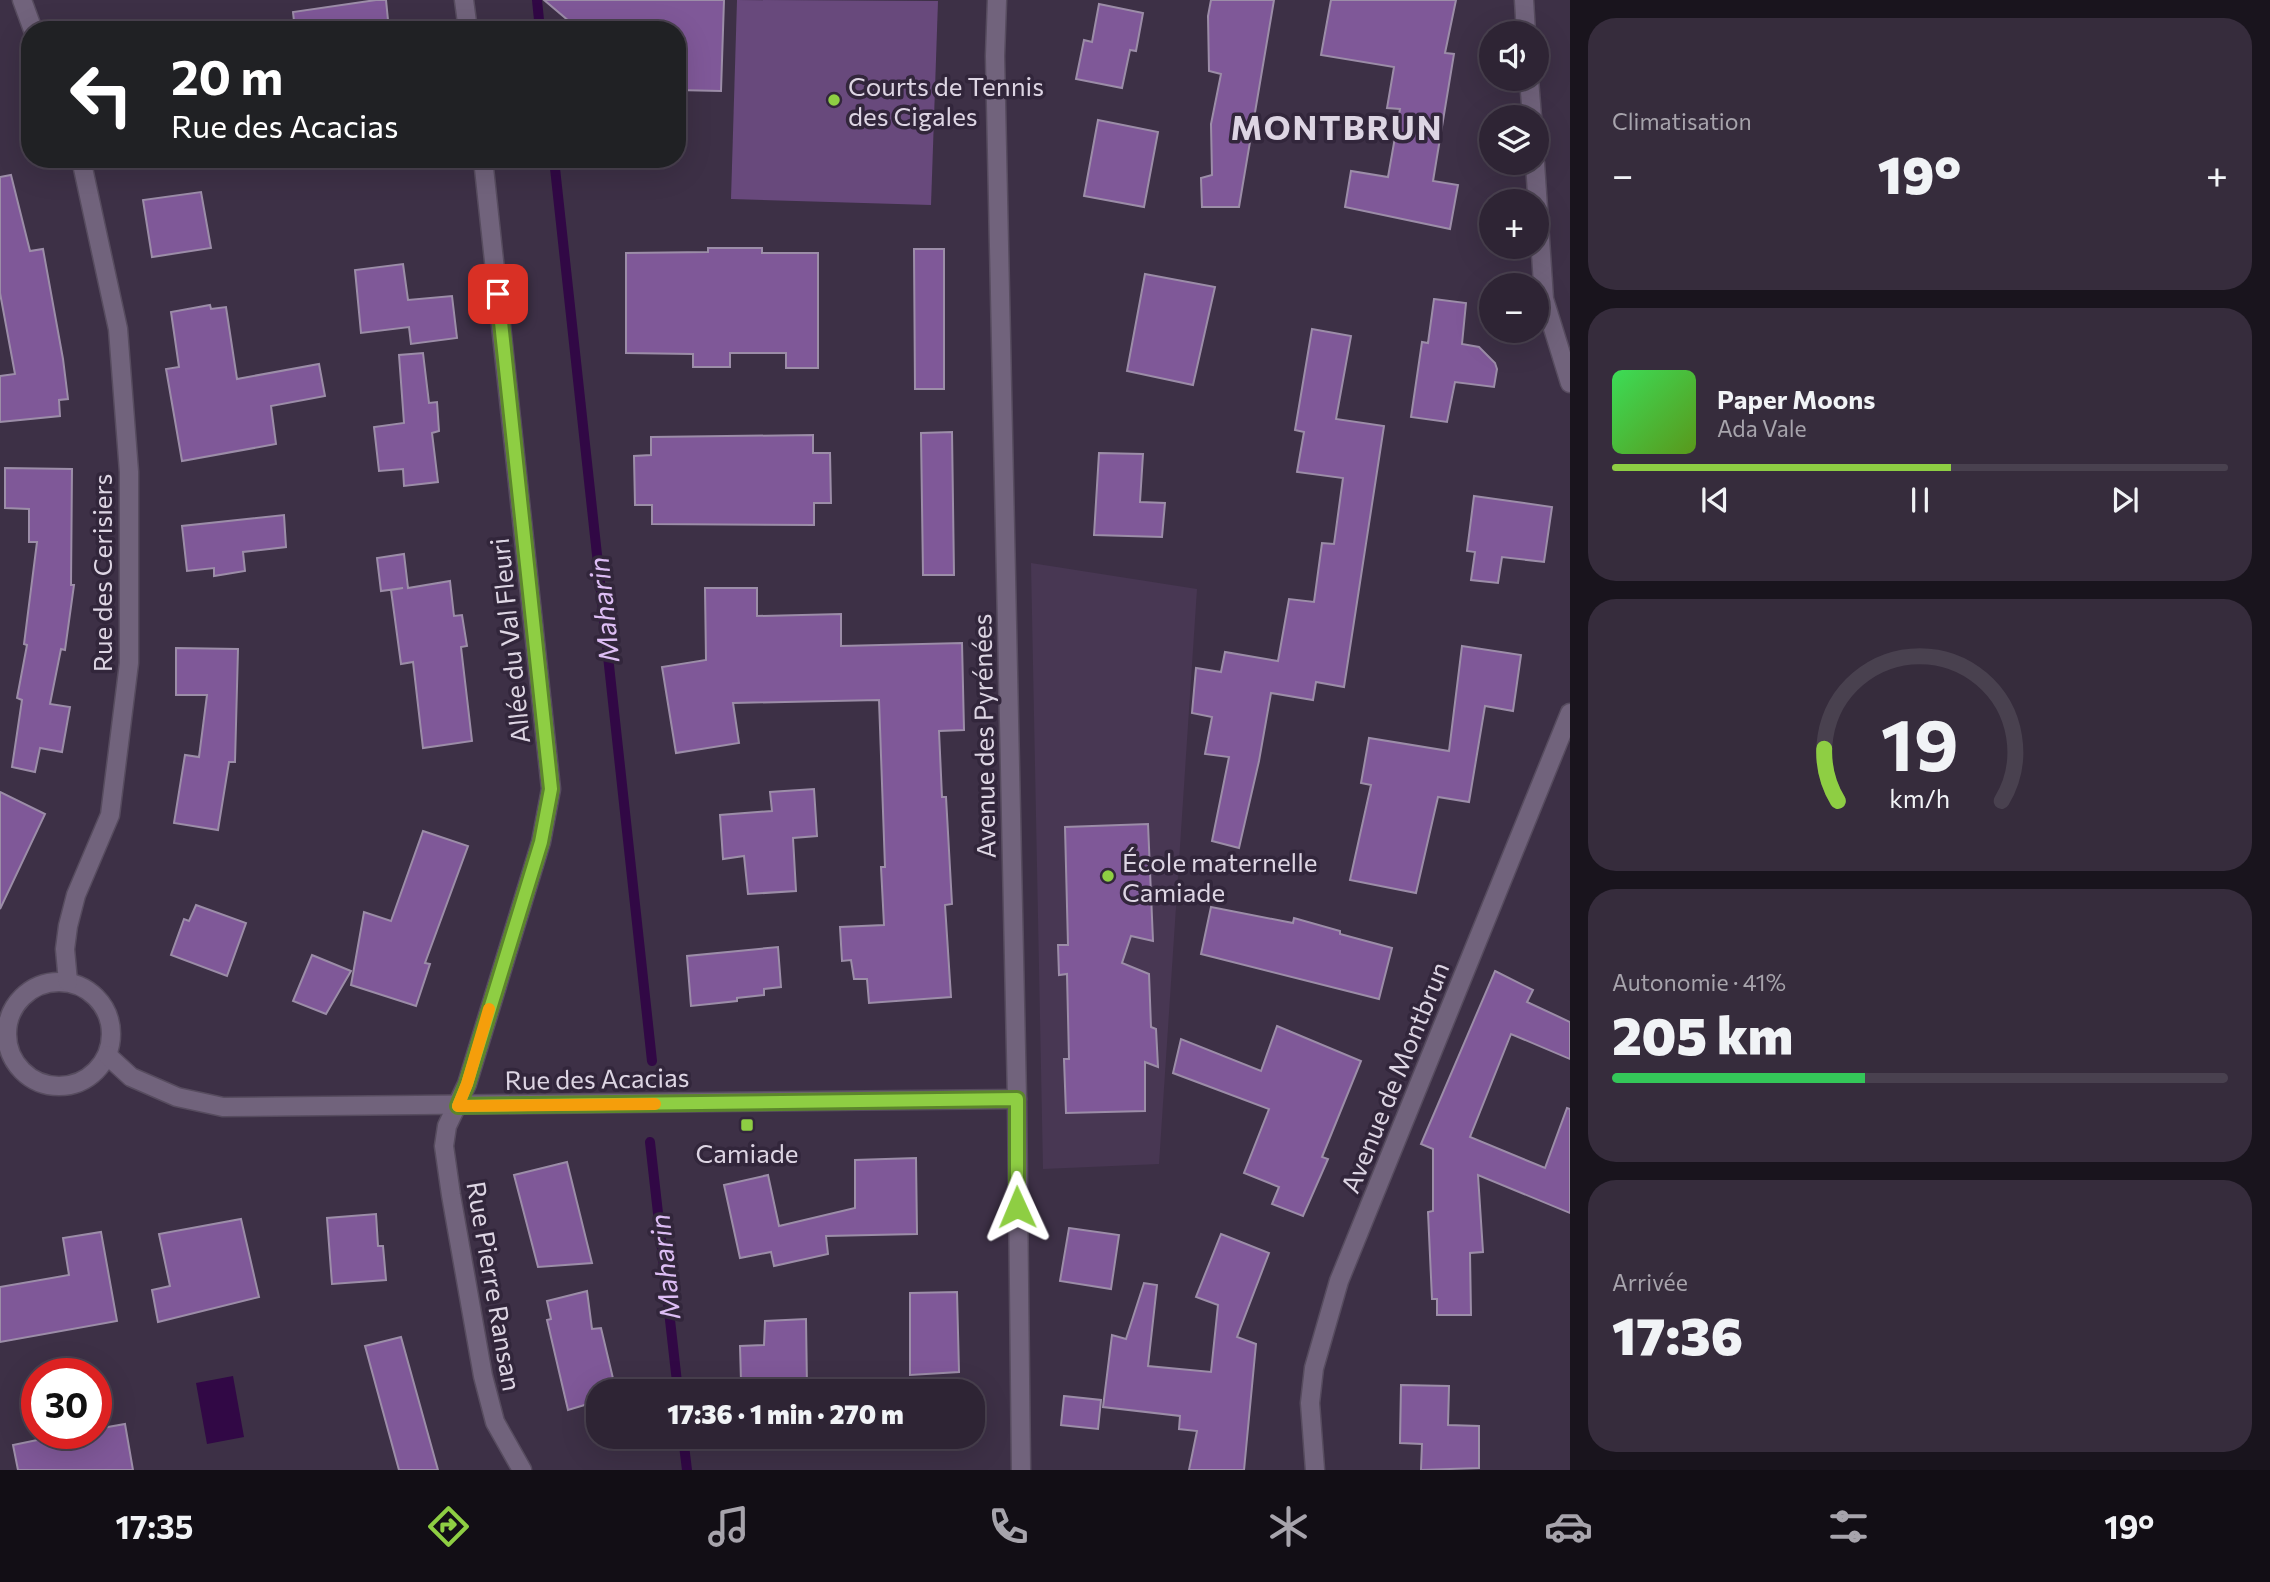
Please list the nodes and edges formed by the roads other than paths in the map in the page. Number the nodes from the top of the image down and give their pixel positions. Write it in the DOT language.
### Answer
graph roads {
  1 [pos="22,0"];
  2 [pos="464,0"];
  3 [pos="997,0"];
  4 [pos="1524,0"];
  5 [pos="30,21"];
  6 [pos="467,21"];
  7 [pos="1525,21"];
  8 [pos="83,168"];
  9 [pos="484,168"];
  10 [pos="1536,175"];
  11 [pos="1570,383"];
  12 [pos="1570,713"];
  13 [pos="68,982"];
  14 [pos="3,1038"];
  15 [pos="107,1055"];
  16 [pos="1017,1099"];
  17 [pos="458,1106"];
  18 [pos="522,1470"];
  19 [pos="1021,1470"];
  20 [pos="1315,1470"];
  1 -- 5 [label="street"];
  2 -- 6 [label="street"];
  3 -- 16 [label="street, Avenue des Pyrénées"];
  4 -- 7 [label="street"];
  8 -- 13 [label="street, Rue des Cerisiers"];
  9 -- 17 [label="street, Allée du Val Fleuri"];
  10 -- 11 [label="street"];
  12 -- 20 [label="street, Avenue de Montbrun"];
  13 -- 14 [label="street"];
  13 -- 15 [label="street"];
  14 -- 15 [label="street"];
  15 -- 17 [label="street, Rue des Acacias"];
  16 -- 17 [label="street, Rue des Acacias"];
  16 -- 19 [label="street, Avenue des Pyrénées"];
  17 -- 18 [label="street, Rue Pierre Ransan"];
}
